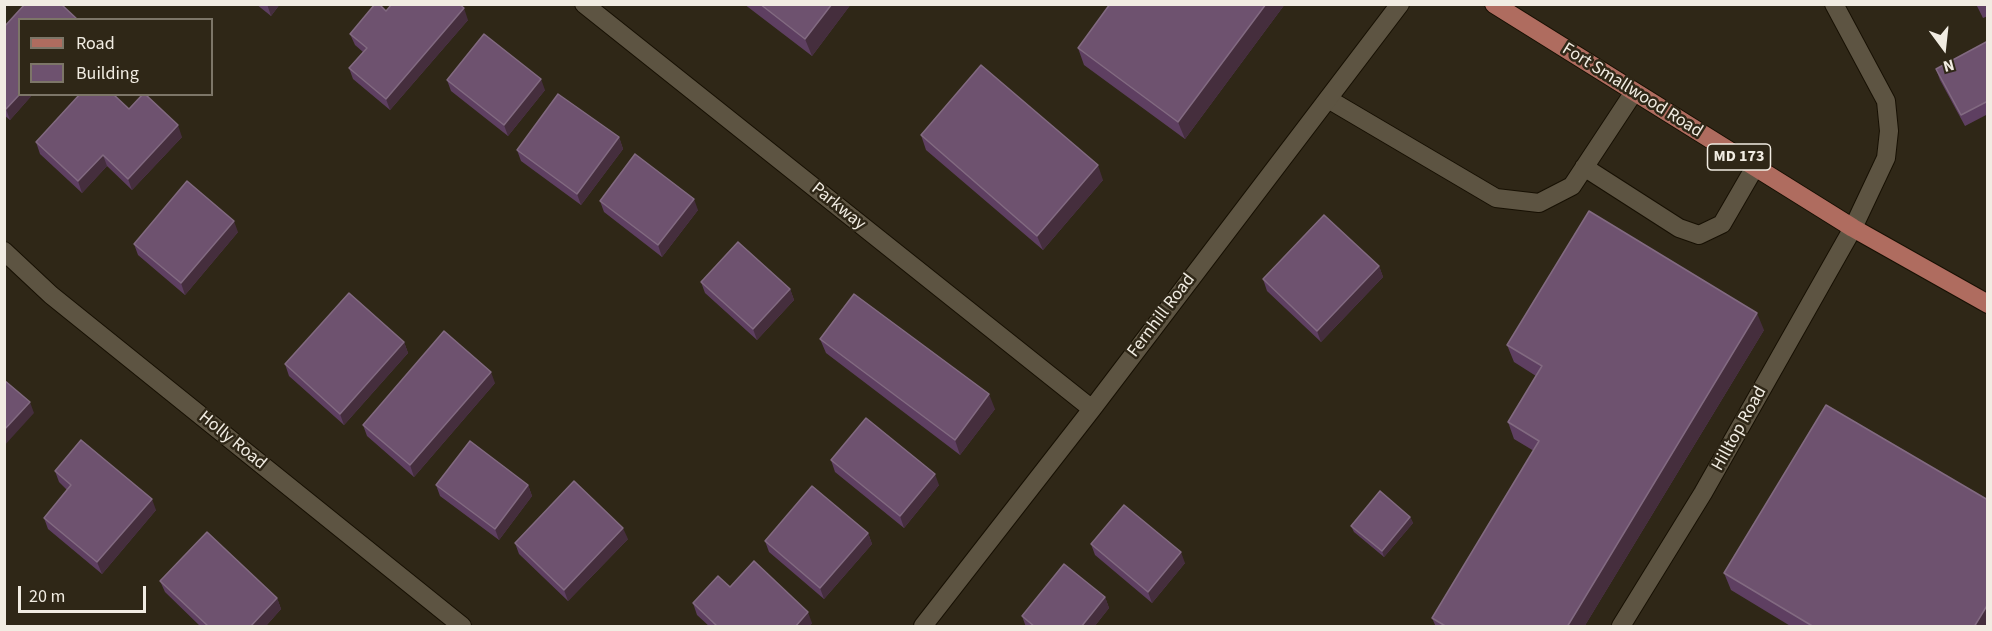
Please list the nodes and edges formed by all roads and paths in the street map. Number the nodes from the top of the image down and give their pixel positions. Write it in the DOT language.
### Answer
graph roads {
  1 [pos="584,4"];
  2 [pos="1400,4"];
  3 [pos="1494,4"];
  4 [pos="1834,4"];
  5 [pos="1634,92"];
  6 [pos="1328,99"];
  7 [pos="1584,167"];
  8 [pos="1755,167"];
  9 [pos="1853,228"];
  10 [pos="4,251"];
  11 [pos="1988,304"];
  12 [pos="1092,409"];
  13 [pos="462,627"];
  14 [pos="923,627"];
  15 [pos="1621,627"];
  1 -- 12 [label="street, Parkway"];
  2 -- 6 [label="street, Fernhill Road"];
  3 -- 5 [label="main road, Fort Smallwood Road / MD 173"];
  4 -- 9 [label="street, Hilltop Road"];
  5 -- 7 [label="street"];
  5 -- 8 [label="main road, Fort Smallwood Road / MD 173"];
  6 -- 7 [label="street"];
  6 -- 12 [label="street, Fernhill Road"];
  7 -- 8 [label="street"];
  8 -- 9 [label="main road, Fort Smallwood Road / MD 173"];
  9 -- 11 [label="main road, Fort Smallwood Road / MD 173"];
  9 -- 15 [label="street, Hilltop Road"];
  10 -- 13 [label="street, Holly Road"];
  12 -- 14 [label="street, Fernhill Road"];
}
